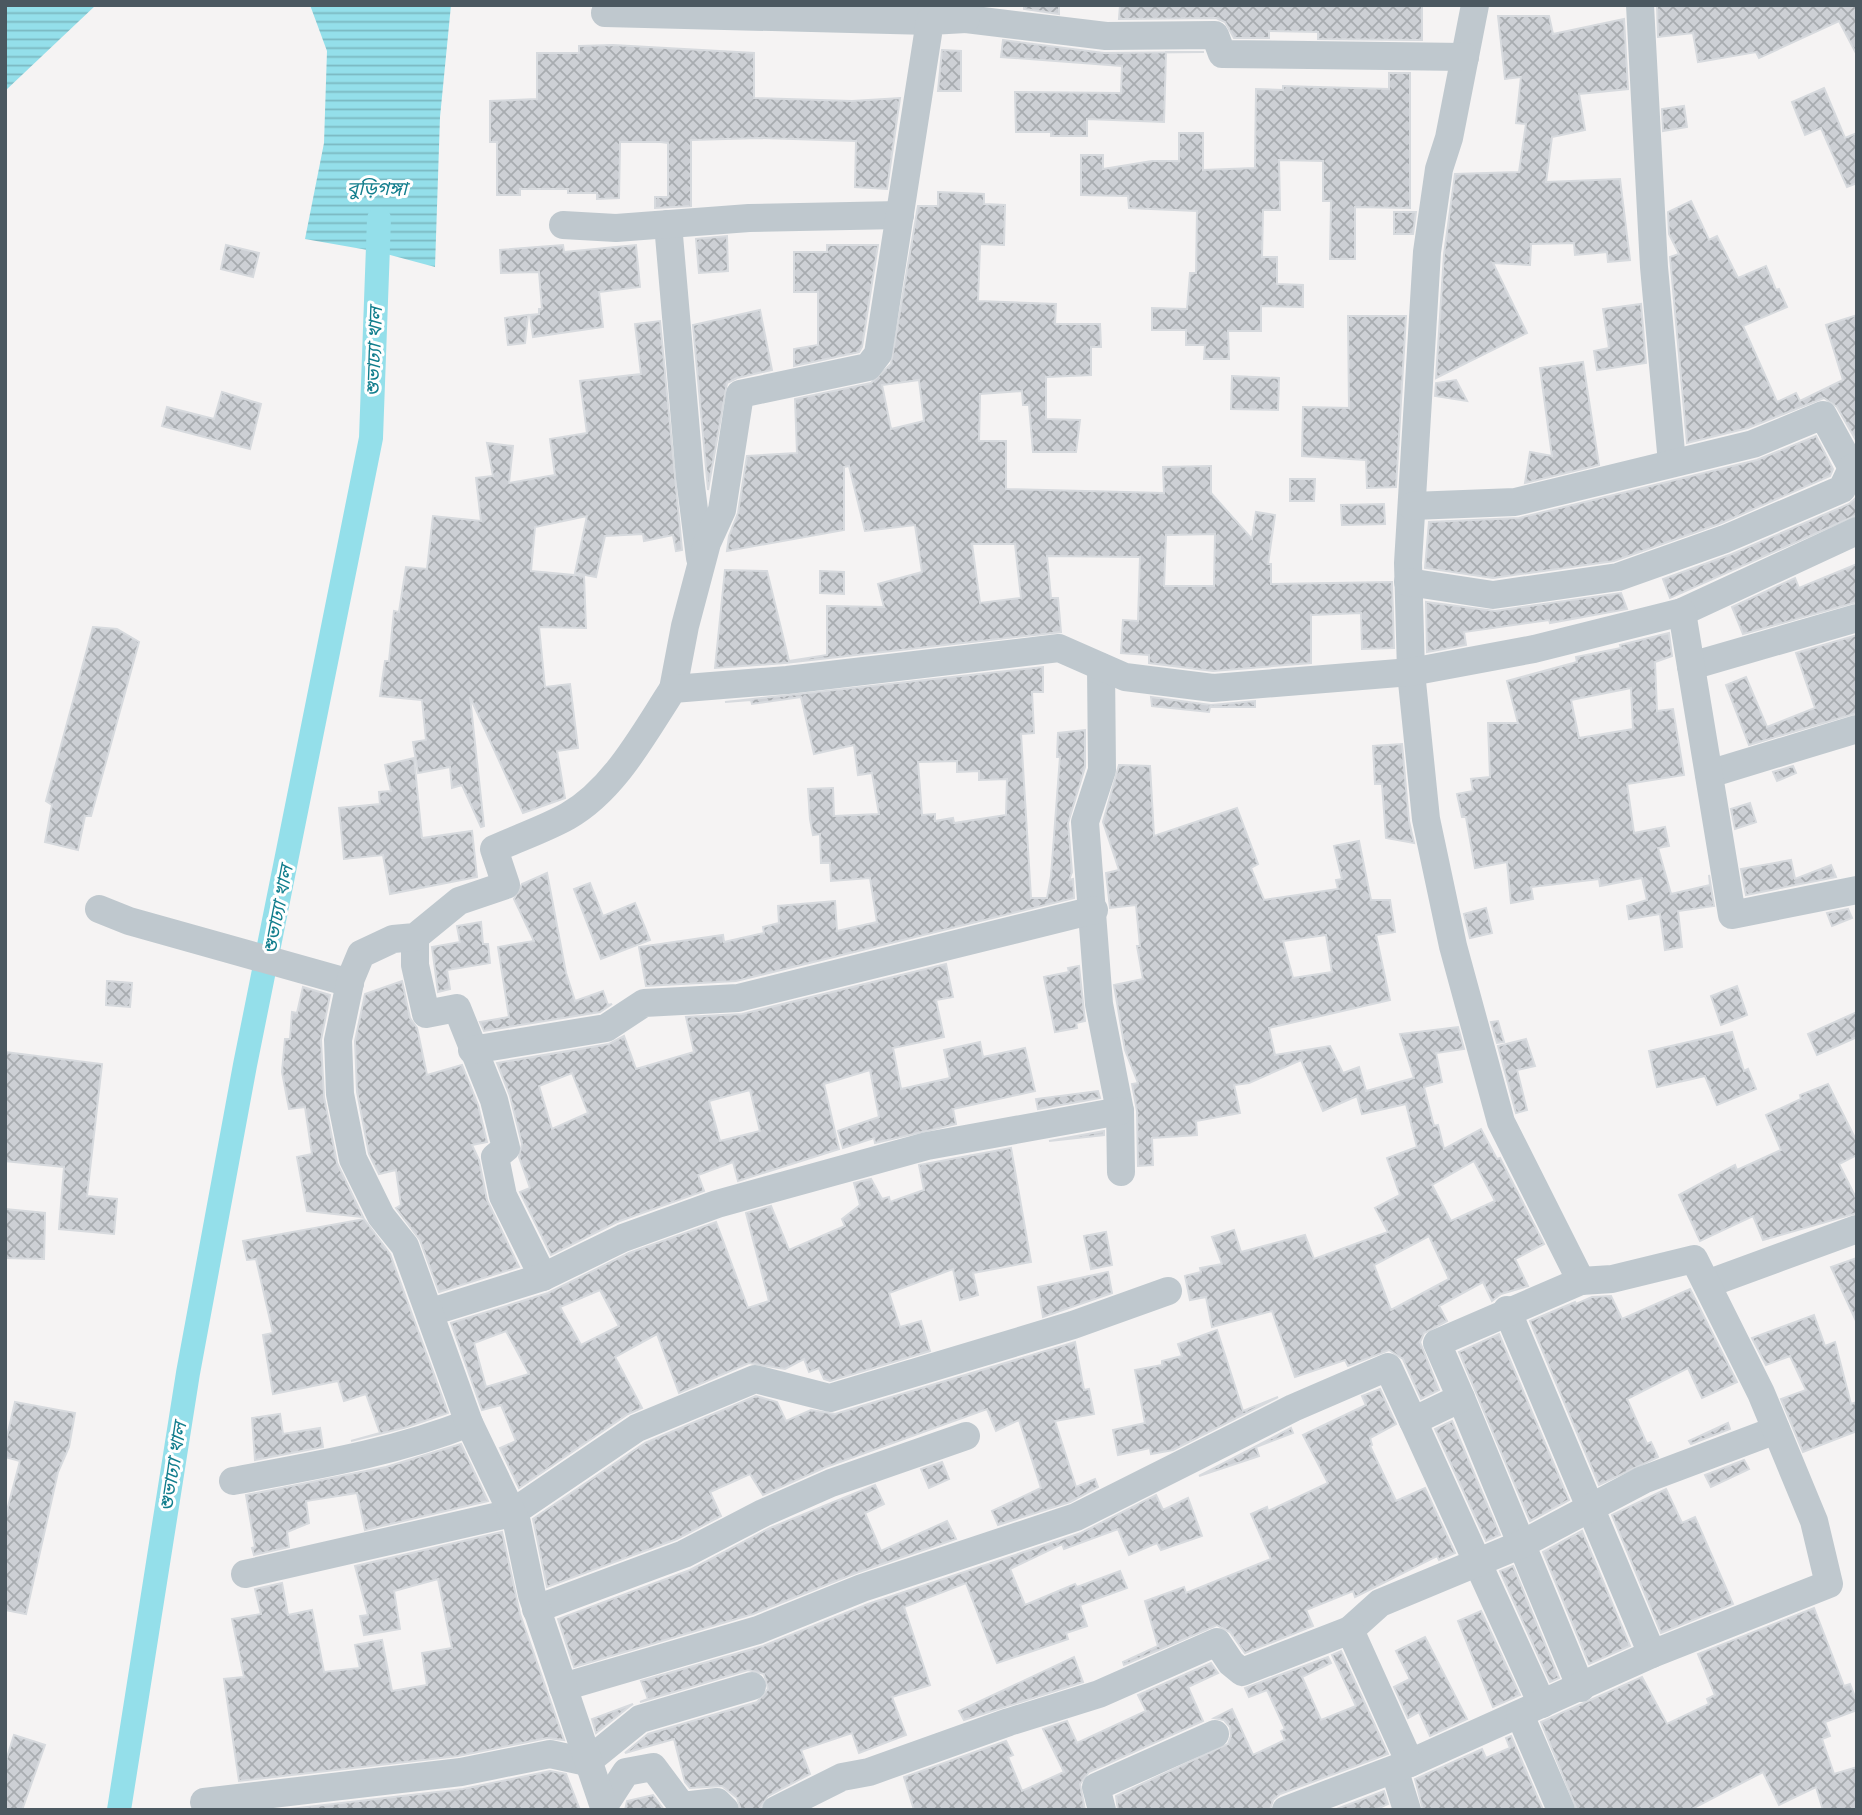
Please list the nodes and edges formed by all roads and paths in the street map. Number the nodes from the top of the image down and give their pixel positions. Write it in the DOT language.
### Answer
graph roads {
  1 [pos="1475,5"];
  2 [pos="1640,5"];
  3 [pos="966,12"];
  4 [pos="605,13"];
  5 [pos="930,21"];
  6 [pos="1465,57"];
  7 [pos="900,215"];
  8 [pos="668,224"];
  9 [pos="563,225"];
  10 [pos="1672,463"];
  11 [pos="1854,467"];
  12 [pos="1412,506"];
  13 [pos="1857,531"];
  14 [pos="702,568"];
  15 [pos="1408,582"];
  16 [pos="1682,612"];
  17 [pos="1857,618"];
  18 [pos="1691,666"];
  19 [pos="1101,667"];
  20 [pos="1411,672"];
  21 [pos="673,689"];
  22 [pos="1857,729"];
  23 [pos="1709,774"];
  24 [pos="1857,890"];
  25 [pos="99,909"];
  26 [pos="1094,910"];
  27 [pos="415,937"];
  28 [pos="337,980"];
  29 [pos="472,1050"];
  30 [pos="1121,1111"];
  31 [pos="1121,1172"];
  32 [pos="1857,1229"];
  33 [pos="543,1277"];
  34 [pos="1581,1281"];
  35 [pos="1707,1284"];
  36 [pos="1168,1291"];
  37 [pos="1507,1310"];
  38 [pos="431,1311"];
  39 [pos="1461,1398"];
  40 [pos="1413,1421"];
  41 [pos="469,1423"];
  42 [pos="1776,1430"];
  43 [pos="966,1436"];
  44 [pos="233,1480"];
  45 [pos="1591,1509"];
  46 [pos="512,1513"];
  47 [pos="1522,1544"];
  48 [pos="1478,1564"];
  49 [pos="245,1574"];
  50 [pos="536,1609"];
  51 [pos="1350,1630"];
  52 [pos="1652,1654"];
  53 [pos="752,1685"];
  54 [pos="563,1687"];
  55 [pos="1581,1688"];
  56 [pos="1531,1710"];
  57 [pos="1215,1734"];
  58 [pos="587,1762"];
  59 [pos="1403,1771"];
  60 [pos="204,1802"];
  61 [pos="605,1808"];
  62 [pos="725,1810"];
  63 [pos="776,1810"];
  64 [pos="1102,1810"];
  65 [pos="1286,1810"];
  66 [pos="1407,1810"];
  67 [pos="1562,1810"];
  1 -- 6 [label="street"];
  2 -- 10 [label="street"];
  3 -- 5 [label="street"];
  3 -- 6 [label="street"];
  4 -- 5 [label="street"];
  5 -- 7 [label="street"];
  6 -- 12 [label="street"];
  7 -- 8 [label="street"];
  7 -- 14 [label="street"];
  8 -- 9 [label="street"];
  8 -- 14 [label="street"];
  10 -- 11 [label="street"];
  10 -- 12 [label="street"];
  11 -- 15 [label="street"];
  12 -- 15 [label="street"];
  13 -- 16 [label="street"];
  14 -- 21 [label="street"];
  15 -- 20 [label="street"];
  16 -- 18 [label="street"];
  16 -- 20 [label="street"];
  17 -- 18 [label="street"];
  18 -- 23 [label="street"];
  19 -- 20 [label="street"];
  19 -- 21 [label="street"];
  19 -- 26 [label="street"];
  20 -- 34 [label="street"];
  21 -- 27 [label="street"];
  22 -- 23 [label="street"];
  23 -- 24 [label="street"];
  25 -- 28 [label="street"];
  26 -- 29 [label="street"];
  26 -- 30 [label="street"];
  27 -- 28 [label="street"];
  27 -- 29 [label="street"];
  28 -- 38 [label="street"];
  29 -- 33 [label="street"];
  30 -- 31 [label="street"];
  30 -- 33 [label="street"];
  32 -- 35 [label="street"];
  33 -- 38 [label="street"];
  34 -- 35 [label="street"];
  34 -- 37 [label="street"];
  35 -- 42 [label="street"];
  36 -- 46 [label="street"];
  37 -- 39 [label="street"];
  37 -- 45 [label="street"];
  38 -- 41 [label="street"];
  39 -- 40 [label="street"];
  39 -- 47 [label="street"];
  40 -- 48 [label="street"];
  40 -- 54 [label="street"];
  41 -- 44 [label="street"];
  41 -- 46 [label="street"];
  42 -- 45 [label="street"];
  42 -- 52 [label="street"];
  43 -- 50 [label="street"];
  45 -- 47 [label="street"];
  45 -- 52 [label="street"];
  46 -- 49 [label="street"];
  46 -- 50 [label="street"];
  47 -- 48 [label="street"];
  47 -- 55 [label="street"];
  48 -- 51 [label="street"];
  48 -- 56 [label="street"];
  50 -- 54 [label="street"];
  51 -- 59 [label="street"];
  51 -- 63 [label="street"];
  52 -- 55 [label="street"];
  53 -- 58 [label="street"];
  54 -- 58 [label="street"];
  55 -- 56 [label="street"];
  56 -- 59 [label="street"];
  56 -- 67 [label="street"];
  57 -- 64 [label="street"];
  58 -- 60 [label="street"];
  58 -- 61 [label="street"];
  59 -- 65 [label="street"];
  59 -- 66 [label="street"];
  61 -- 62 [label="street"];
}
